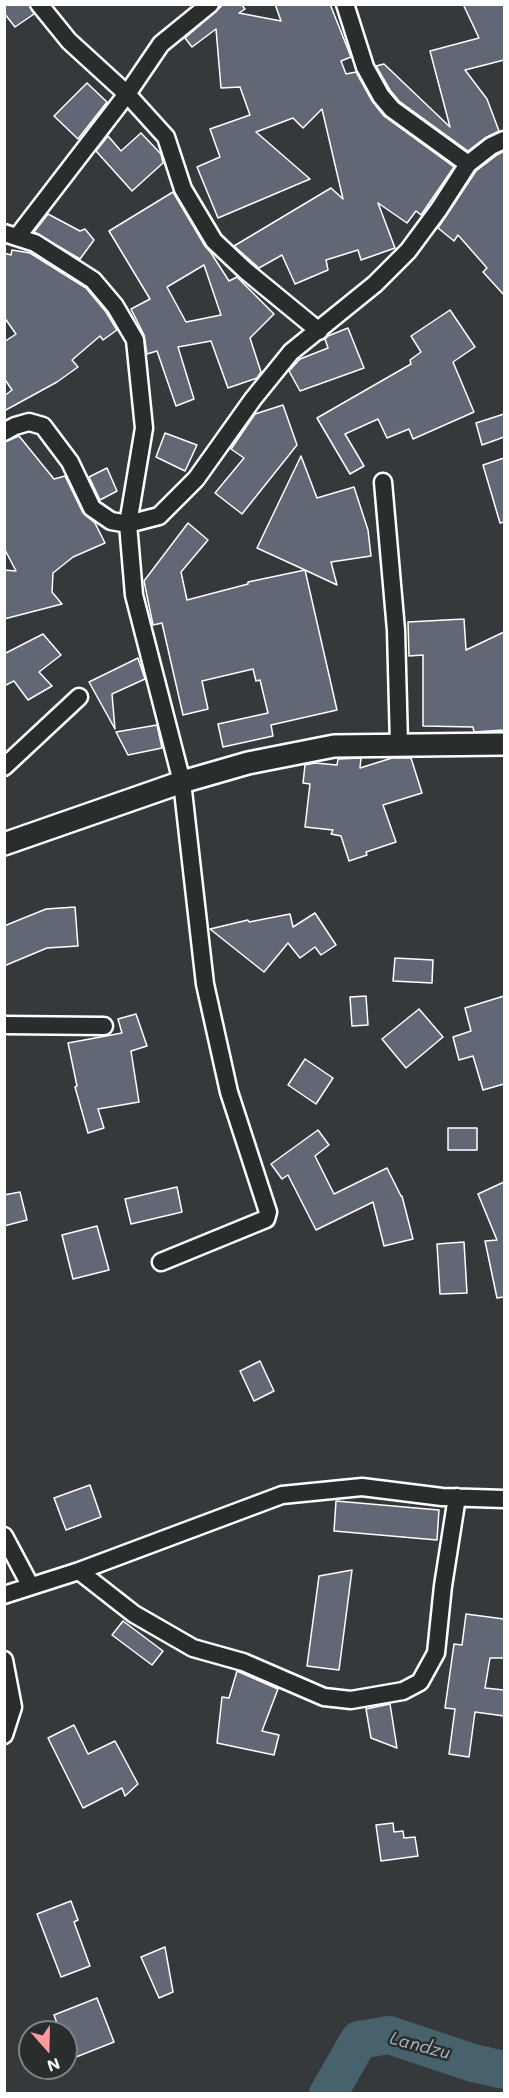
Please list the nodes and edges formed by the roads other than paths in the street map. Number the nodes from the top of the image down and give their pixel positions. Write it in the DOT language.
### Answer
graph roads {
  1 [pos="39,4"];
  2 [pos="210,4"];
  3 [pos="345,4"];
  4 [pos="127,94"];
  5 [pos="504,140"];
  6 [pos="468,164"];
  7 [pos="11,235"];
  8 [pos="319,331"];
  9 [pos="4,432"];
  10 [pos="383,482"];
  11 [pos="128,524"];
  12 [pos="79,697"];
  13 [pos="399,744"];
  14 [pos="504,744"];
  15 [pos="4,767"];
  16 [pos="182,782"];
  17 [pos="5,844"];
  18 [pos="4,1025"];
  19 [pos="104,1026"];
  20 [pos="161,1262"];
  21 [pos="457,1497"];
  22 [pos="504,1499"];
  23 [pos="4,1536"];
  24 [pos="79,1571"];
  25 [pos="30,1585"];
  26 [pos="4,1595"];
  27 [pos="4,1660"];
  28 [pos="4,1735"];
  1 -- 4 [label="street"];
  2 -- 4 [label="street"];
  3 -- 6 [label="street"];
  4 -- 7 [label="street"];
  4 -- 8 [label="street"];
  5 -- 6 [label="street"];
  6 -- 8 [label="street"];
  7 -- 11 [label="street"];
  8 -- 11 [label="street"];
  9 -- 11 [label="street"];
  10 -- 13 [label="street"];
  11 -- 16 [label="street"];
  12 -- 15 [label="street"];
  13 -- 14 [label="street"];
  13 -- 16 [label="street"];
  16 -- 17 [label="street"];
  16 -- 20 [label="street"];
  18 -- 19 [label="street"];
  21 -- 22 [label="street"];
  21 -- 24 [label="street"];
  21 -- 24 [label="street"];
  23 -- 25 [label="street"];
  24 -- 25 [label="street"];
  25 -- 26 [label="street"];
  27 -- 28 [label="street"];
}
